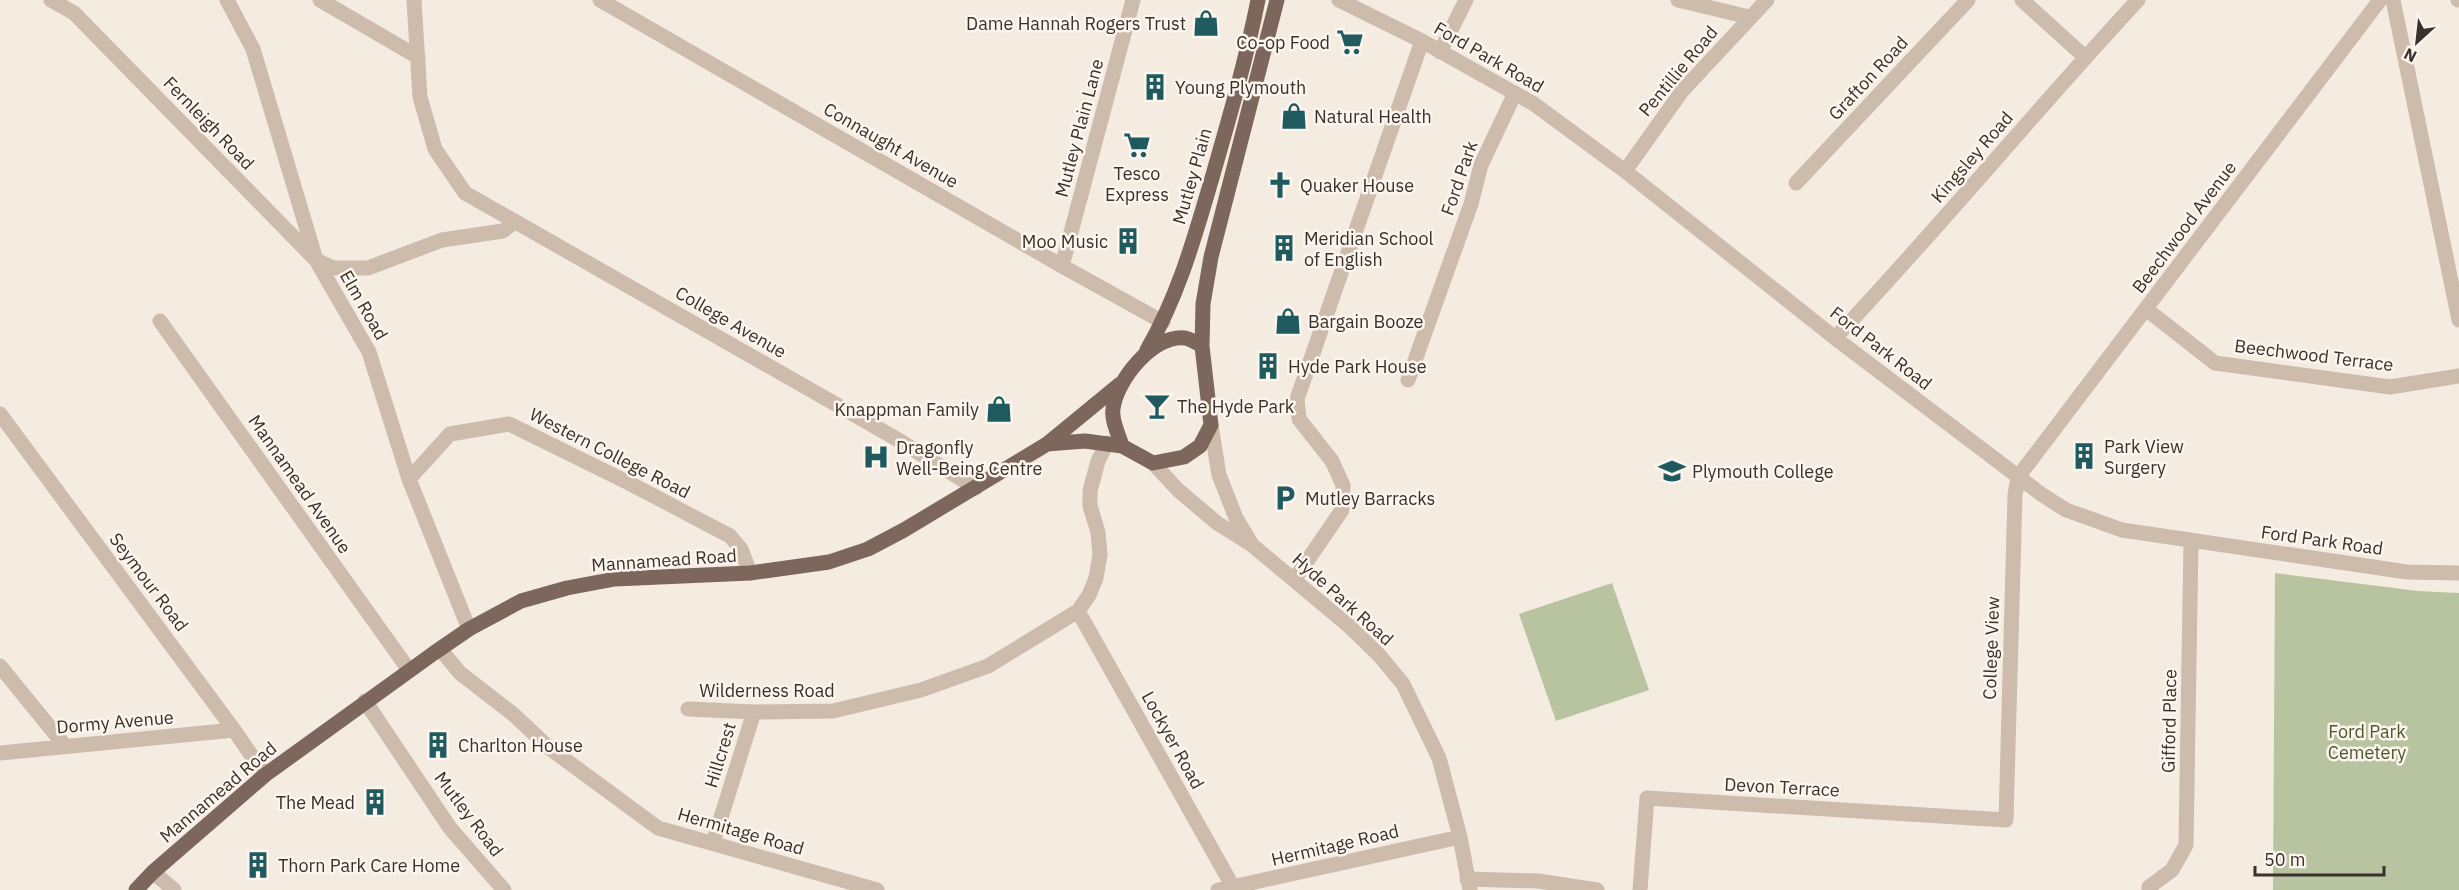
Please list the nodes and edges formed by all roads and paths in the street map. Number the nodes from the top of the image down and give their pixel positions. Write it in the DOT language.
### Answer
graph roads {
  1 [pos="51,0"];
  2 [pos="227,0"];
  3 [pos="320,0"];
  4 [pos="414,0"];
  5 [pos="600,0"];
  6 [pos="1133,0"];
  7 [pos="1258,0"];
  8 [pos="1277,0"];
  9 [pos="1339,0"];
  10 [pos="1466,0"];
  11 [pos="1678,0"];
  12 [pos="1767,0"];
  13 [pos="1968,0"];
  14 [pos="2022,0"];
  15 [pos="2138,0"];
  16 [pos="2380,0"];
  17 [pos="2393,0"];
  18 [pos="1749,17"];
  19 [pos="1422,41"];
  20 [pos="1440,52"];
  21 [pos="418,57"];
  22 [pos="2085,57"];
  23 [pos="1515,93"];
  24 [pos="1625,171"];
  25 [pos="1796,183"];
  26 [pos="514,222"];
  27 [pos="316,260"];
  28 [pos="1062,266"];
  29 [pos="2146,309"];
  30 [pos="2459,320"];
  31 [pos="160,321"];
  32 [pos="1163,322"];
  33 [pos="1835,338"];
  34 [pos="1202,346"];
  35 [pos="1144,355"];
  36 [pos="2459,376"];
  37 [pos="1408,380"];
  38 [pos="1120,384"];
  39 [pos="0,414"];
  40 [pos="1211,425"];
  41 [pos="1047,444"];
  42 [pos="1115,445"];
  43 [pos="1153,463"];
  44 [pos="2018,477"];
  45 [pos="409,479"];
  46 [pos="976,488"];
  47 [pos="2191,541"];
  48 [pos="1252,545"];
  49 [pos="750,573"];
  50 [pos="2459,573"];
  51 [pos="1294,580"];
  52 [pos="1078,611"];
  53 [pos="469,629"];
  54 [pos="440,649"];
  55 [pos="0,666"];
  56 [pos="409,670"];
  57 [pos="365,701"];
  58 [pos="688,709"];
  59 [pos="753,712"];
  60 [pos="234,730"];
  61 [pos="65,746"];
  62 [pos="0,753"];
  63 [pos="265,775"];
  64 [pos="2006,820"];
  65 [pos="1460,837"];
  66 [pos="713,843"];
  67 [pos="153,872"];
  68 [pos="1469,884"];
  69 [pos="1233,887"];
  70 [pos="2149,888"];
  71 [pos="1580,889"];
  72 [pos="136,890"];
  73 [pos="174,890"];
  74 [pos="504,890"];
  75 [pos="877,890"];
  76 [pos="1218,890"];
  77 [pos="1597,890"];
  78 [pos="1640,890"];
  1 -- 27 [label="street, Fernleigh Road"];
  2 -- 27 [label="street, Elm Road"];
  3 -- 21 [label="street"];
  4 -- 21 [label="street"];
  5 -- 28 [label="street, Connaught Avenue"];
  6 -- 28 [label="street, Mutley Plain Lane"];
  7 -- 32 [label="main road, Mutley Plain"];
  8 -- 34 [label="main road"];
  9 -- 19 [label="street, Ford Park Road"];
  10 -- 20 [label="street"];
  11 -- 18 [label="street"];
  12 -- 18 [label="street, Pentillie Road"];
  13 -- 25 [label="street, Grafton Road"];
  14 -- 22 [label="street"];
  15 -- 22 [label="street, Kingsley Road"];
  16 -- 29 [label="street, Beechwood Avenue"];
  17 -- 30 [label="street"];
  18 -- 24 [label="street, Pentillie Road"];
  19 -- 20 [label="street, Ford Park Road"];
  19 -- 51 [label="street"];
  20 -- 23 [label="street, Ford Park Road"];
  21 -- 26 [label="street, College Avenue"];
  22 -- 33 [label="street, Kingsley Road"];
  23 -- 24 [label="street, Ford Park Road"];
  23 -- 37 [label="street, Ford Park"];
  24 -- 33 [label="street, Ford Park Road"];
  26 -- 27 [label="street"];
  26 -- 46 [label="street, College Avenue"];
  27 -- 45 [label="street, Elm Road"];
  28 -- 32 [label="street, Connaught Avenue"];
  29 -- 36 [label="street, Beechwood Terrace"];
  29 -- 44 [label="street, Beechwood Avenue"];
  31 -- 56 [label="street, Mannamead Avenue"];
  32 -- 35 [label="main road, Mutley Plain"];
  33 -- 44 [label="street, Ford Park Road"];
  34 -- 35 [label="main road"];
  34 -- 40 [label="main road"];
  35 -- 38 [label="main road"];
  38 -- 41 [label="main road, Mannamead Road"];
  38 -- 42 [label="main road"];
  39 -- 60 [label="street, Seymour Road"];
  40 -- 43 [label="main road"];
  40 -- 48 [label="street, Hyde Park Road"];
  41 -- 42 [label="main road, Mannamead Road"];
  41 -- 46 [label="main road, Mannamead Road"];
  42 -- 43 [label="main road"];
  42 -- 52 [label="street, Wilderness Road"];
  43 -- 48 [label="street, Hyde Park Road"];
  44 -- 47 [label="street, Ford Park Road"];
  44 -- 64 [label="street, College View"];
  45 -- 49 [label="street, Western College Road"];
  45 -- 53 [label="street, Elm Road"];
  46 -- 49 [label="main road, Mannamead Road"];
  47 -- 50 [label="street, Ford Park Road"];
  47 -- 70 [label="street, Gifford Place"];
  48 -- 51 [label="street, Hyde Park Road"];
  49 -- 53 [label="main road, Mannamead Road"];
  51 -- 65 [label="street, Hyde Park Road"];
  52 -- 59 [label="street, Wilderness Road"];
  52 -- 69 [label="street, Lockyer Road"];
  53 -- 54 [label="main road, Mannamead Road"];
  54 -- 56 [label="main road, Mannamead Road"];
  54 -- 66 [label="street, Hermitage Road"];
  55 -- 61 [label="street"];
  56 -- 57 [label="main road, Mannamead Road"];
  57 -- 63 [label="main road, Mannamead Road"];
  57 -- 74 [label="street, Mutley Road"];
  58 -- 59 [label="street, Wilderness Road"];
  59 -- 66 [label="street, Hillcrest"];
  60 -- 61 [label="street, Dormy Avenue"];
  60 -- 63 [label="street, Seymour Road"];
  61 -- 62 [label="street, Dormy Avenue"];
  63 -- 67 [label="main road, Mannamead Road"];
  64 -- 78 [label="street, Devon Terrace"];
  65 -- 68 [label="street, Hyde Park Road"];
  65 -- 69 [label="street, Hermitage Road"];
  66 -- 75 [label="street, Hermitage Road"];
  67 -- 72 [label="main road, Mannamead Road"];
  67 -- 73 [label="street"];
  68 -- 71 [label="street"];
  69 -- 76 [label="street, Hermitage Road"];
  71 -- 77 [label="street"];
}
